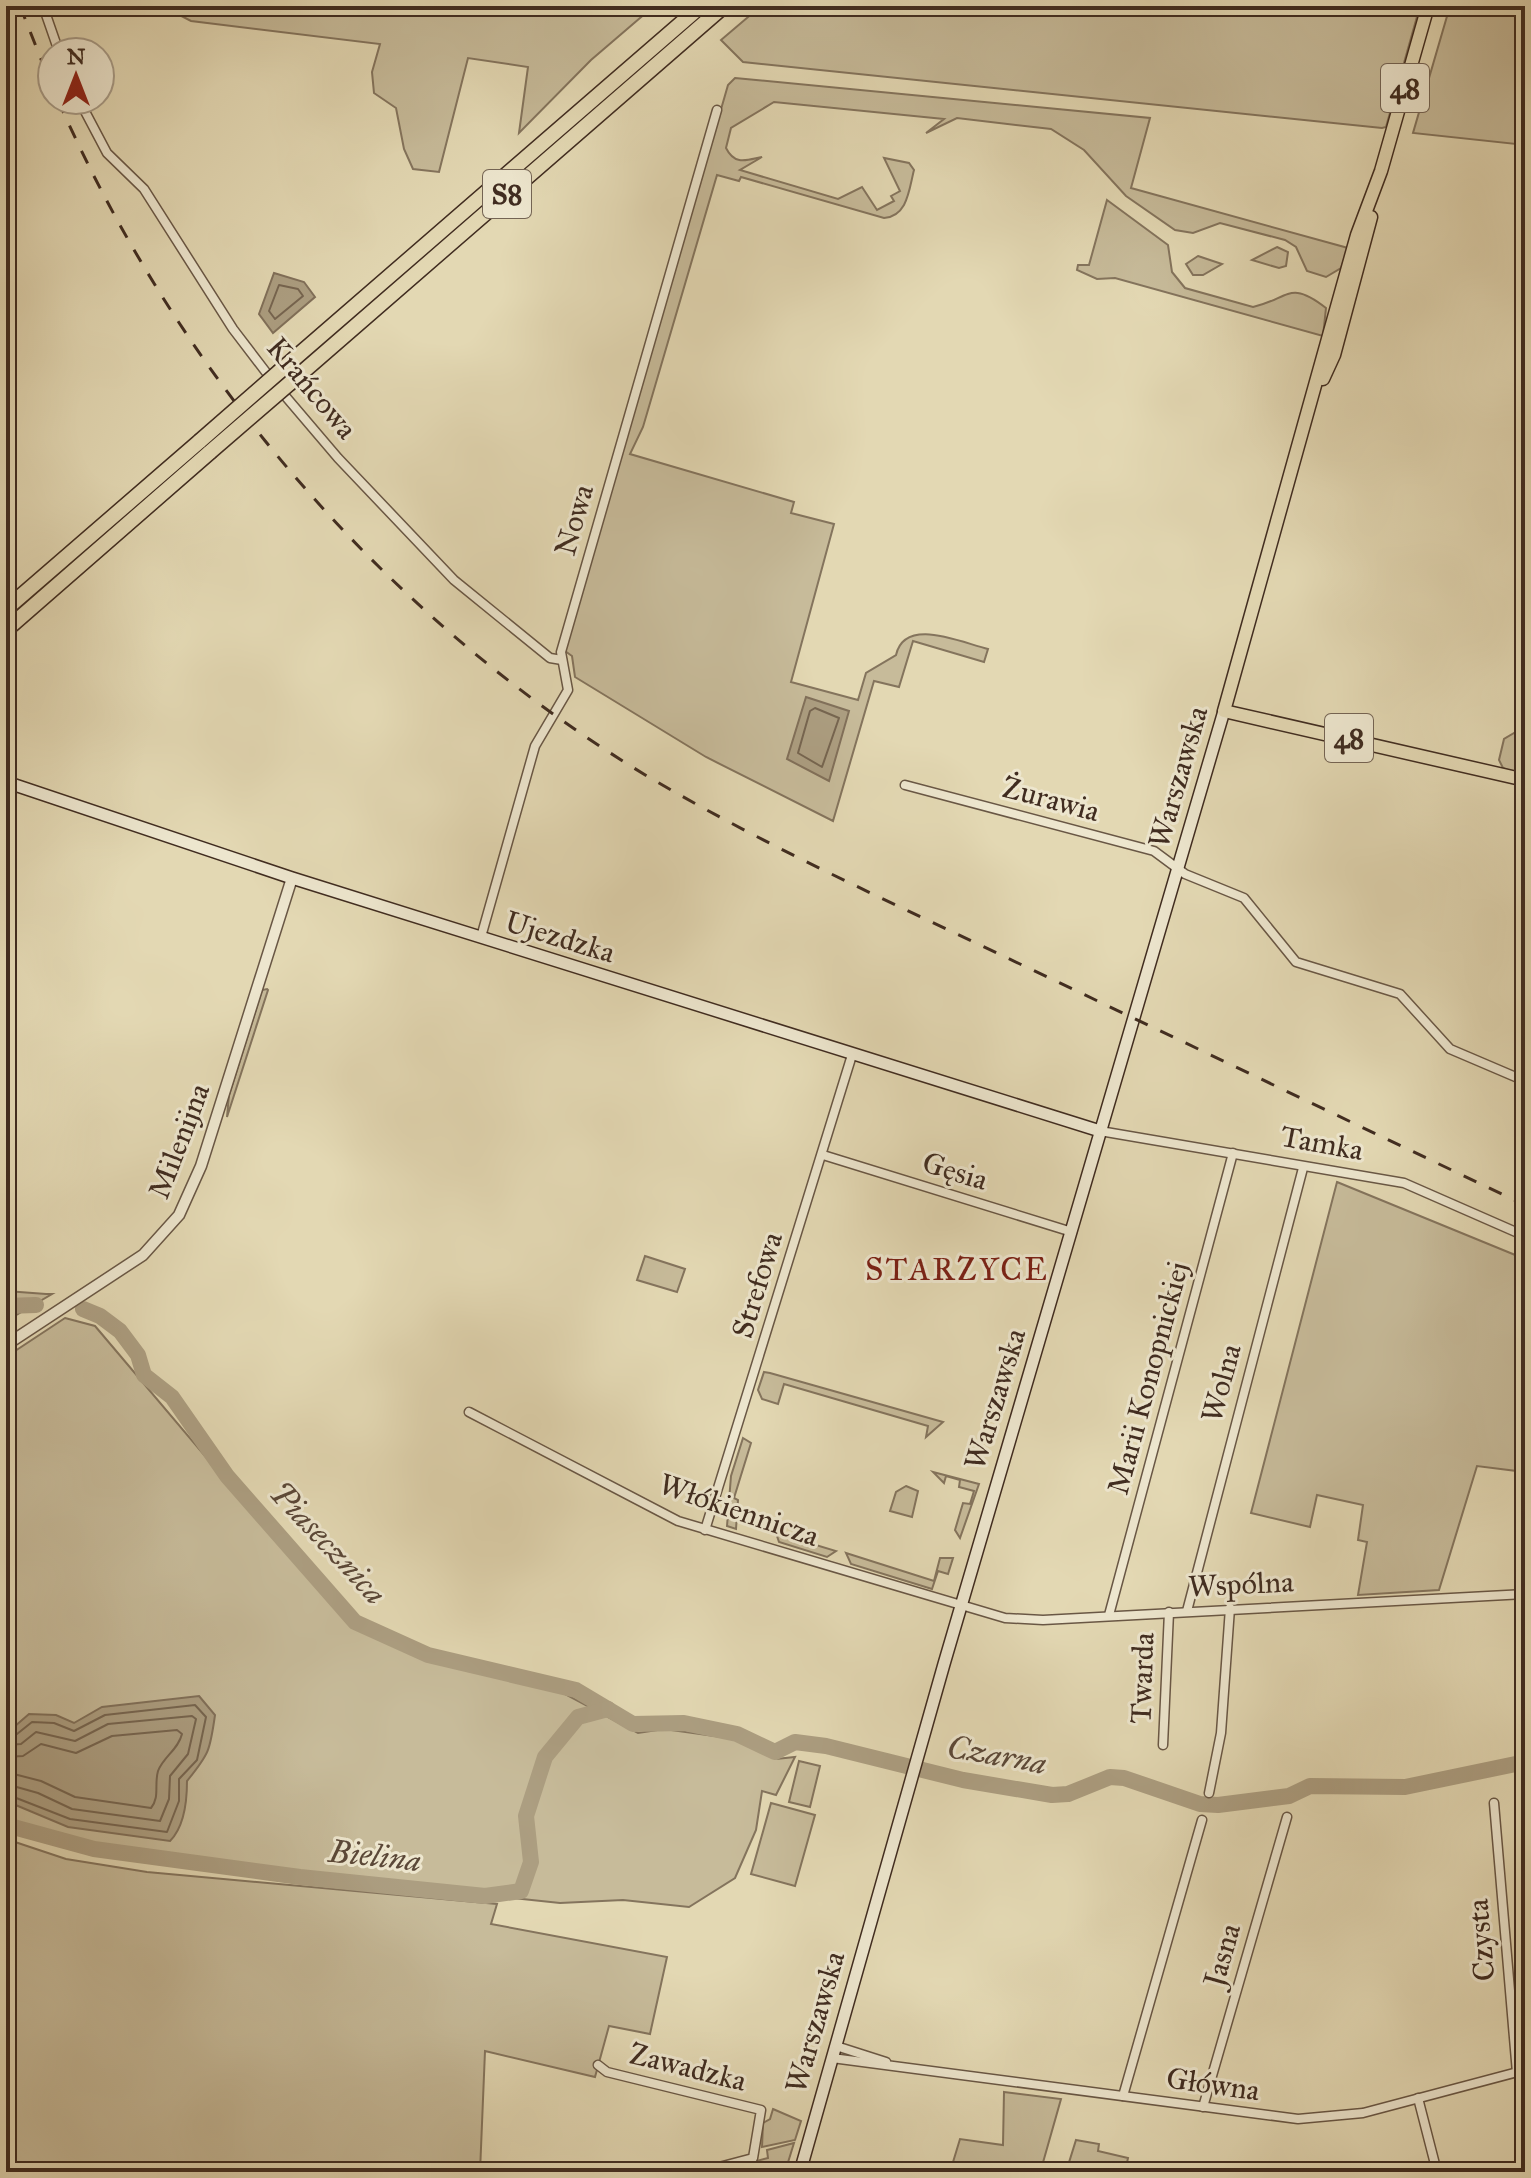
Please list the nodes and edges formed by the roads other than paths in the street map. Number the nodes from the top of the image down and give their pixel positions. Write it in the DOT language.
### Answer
graph roads {
  1 [pos="43,6"];
  2 [pos="701,6"];
  3 [pos="724,6"];
  4 [pos="1428,6"];
  5 [pos="53,36"];
  6 [pos="717,110"];
  7 [pos="87,116"];
  8 [pos="285,377"];
  9 [pos="205,446"];
  10 [pos="6,609"];
  11 [pos="6,630"];
  12 [pos="562,660"];
  13 [pos="1224,711"];
  14 [pos="1525,780"];
  15 [pos="6,782"];
  16 [pos="905,785"];
  17 [pos="1179,870"];
  18 [pos="292,878"];
  19 [pos="481,937"];
  20 [pos="852,1055"];
  21 [pos="1525,1081"];
  22 [pos="1100,1131"];
  23 [pos="1233,1153"];
  24 [pos="823,1155"];
  25 [pos="1303,1168"];
  26 [pos="1072,1232"];
  27 [pos="1525,1236"];
  28 [pos="6,1345"];
  29 [pos="469,1412"];
  30 [pos="705,1530"];
  31 [pos="1525,1594"];
  32 [pos="961,1605"];
  33 [pos="1230,1608"];
  34 [pos="1187,1611"];
  35 [pos="1169,1612"];
  36 [pos="1109,1615"];
  37 [pos="1163,1745"];
  38 [pos="1209,1793"];
  39 [pos="1494,1803"];
  40 [pos="1287,1817"];
  41 [pos="1202,1820"];
  42 [pos="834,2052"];
  43 [pos="598,2065"];
  44 [pos="1521,2072"];
  45 [pos="1123,2096"];
  46 [pos="1418,2098"];
  47 [pos="1203,2107"];
  48 [pos="700,2172"];
  49 [pos="800,2172"];
  50 [pos="1437,2172"];
  1 -- 5 [label="street"];
  2 -- 8 [label="highway, S8"];
  3 -- 8 [label="highway, S8"];
  4 -- 13 [label="main road, Warszawska / 48"];
  6 -- 12 [label="street, Nowa"];
  7 -- 12 [label="street, Krańcowa"];
  8 -- 9 [label="highway, S8, bridge"];
  9 -- 10 [label="highway, S8"];
  9 -- 11 [label="highway, S8"];
  12 -- 19 [label="street, Nowa"];
  13 -- 14 [label="main road, 48"];
  13 -- 17 [label="main road, Warszawska"];
  15 -- 18 [label="main road, Ujezdzka"];
  16 -- 17 [label="street, Żurawia"];
  17 -- 21 [label="street, Żurawia"];
  17 -- 22 [label="main road, Warszawska"];
  18 -- 19 [label="main road, Ujezdzka"];
  18 -- 28 [label="street, Milenijna"];
  19 -- 20 [label="main road, Ujezdzka"];
  20 -- 22 [label="main road, Ujezdzka"];
  20 -- 24 [label="street, Strefowa"];
  22 -- 23 [label="street, Tamka"];
  22 -- 26 [label="main road, Warszawska"];
  23 -- 25 [label="street, Tamka"];
  23 -- 36 [label="street, Marii Konopnickiej"];
  24 -- 26 [label="street, Gęsia"];
  24 -- 30 [label="street, Strefowa"];
  25 -- 27 [label="street, Tamka"];
  25 -- 34 [label="street, Wolna"];
  26 -- 32 [label="main road, Warszawska"];
  29 -- 30 [label="street, Włókiennicza"];
  30 -- 32 [label="street, Włókiennicza"];
  31 -- 33 [label="street, Wspólna"];
  32 -- 36 [label="street, Wspólna"];
  32 -- 42 [label="main road, Warszawska"];
  33 -- 34 [label="street, Wspólna"];
  33 -- 38 [label="street"];
  34 -- 35 [label="street, Wspólna"];
  35 -- 36 [label="street, Wspólna"];
  35 -- 37 [label="street, Twarda"];
  39 -- 44 [label="street, Czysta"];
  40 -- 47 [label="street, Jasna"];
  41 -- 45 [label="street"];
  42 -- 45 [label="street, Główna"];
  42 -- 49 [label="main road, Warszawska"];
  43 -- 48 [label="street, Zawadzka"];
  44 -- 46 [label="street, Główna"];
  45 -- 47 [label="street, Główna"];
  46 -- 47 [label="street, Główna"];
  46 -- 50 [label="street"];
}
